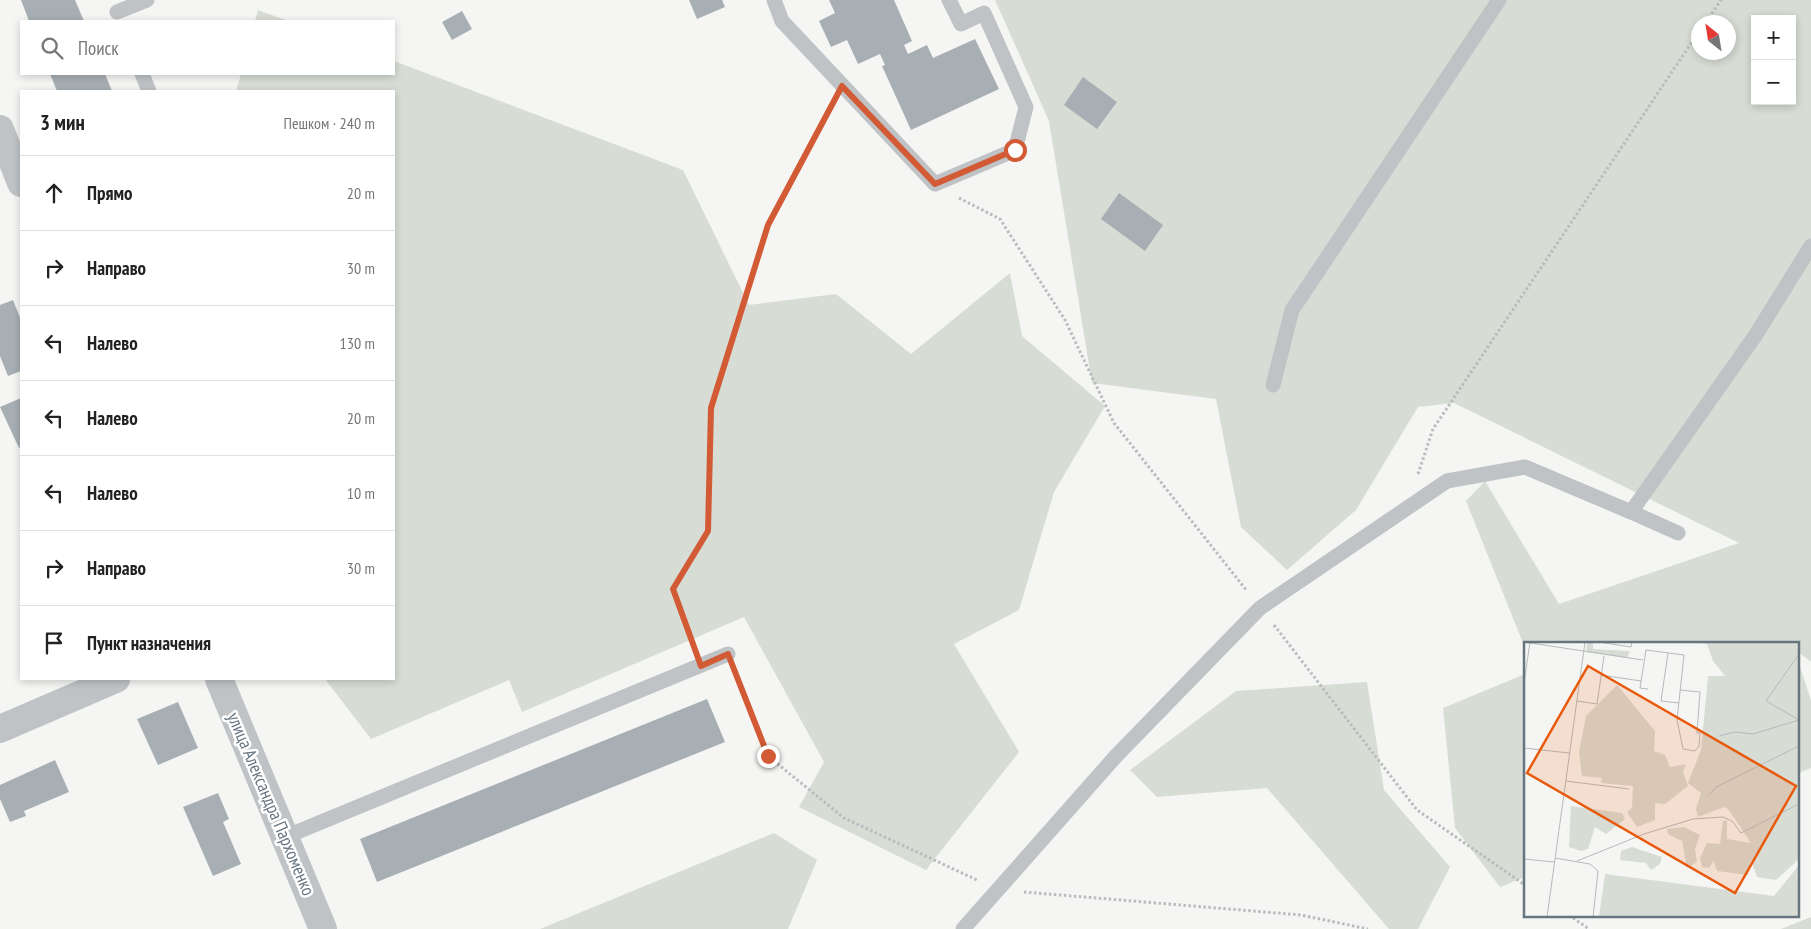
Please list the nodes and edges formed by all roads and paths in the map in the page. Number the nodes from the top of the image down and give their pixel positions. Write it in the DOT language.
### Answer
graph roads {
  1 [pos="147,0"];
  2 [pos="774,0"];
  3 [pos="949,0"];
  4 [pos="1499,0"];
  5 [pos="1721,0"];
  6 [pos="116,11"];
  7 [pos="1711,15"];
  8 [pos="1691,43"];
  9 [pos="142,75"];
  10 [pos="842,86"];
  11 [pos="149,90"];
  12 [pos="0,129"];
  13 [pos="20,180"];
  14 [pos="935,184"];
  15 [pos="1811,246"];
  16 [pos="1274,385"];
  17 [pos="1407,508"];
  18 [pos="1631,512"];
  19 [pos="1678,532"];
  20 [pos="1260,608"];
  21 [pos="728,654"];
  22 [pos="701,666"];
  23 [pos="114,680"];
  24 [pos="219,680"];
  25 [pos="0,729"];
  26 [pos="286,837"];
  27 [pos="1524,884"];
  28 [pos="996,889"];
  29 [pos="1570,916"];
  30 [pos="323,929"];
  31 [pos="963,929"];
  32 [pos="1368,929"];
  33 [pos="1589,929"];
  1 -- 6 [label="lane"];
  2 -- 10 [label="lane"];
  3 -- 14 [label="lane"];
  4 -- 16 [label="lane"];
  5 -- 7 [label="path"];
  8 -- 17 [label="path"];
  9 -- 11 [label="lane"];
  10 -- 14 [label="lane"];
  10 -- 22 [label="path"];
  12 -- 13 [label="street"];
  14 -- 20 [label="path"];
  15 -- 18 [label="lane"];
  17 -- 18 [label="lane"];
  17 -- 20 [label="lane"];
  18 -- 19 [label="lane"];
  20 -- 27 [label="path"];
  20 -- 28 [label="lane"];
  21 -- 22 [label="lane"];
  21 -- 28 [label="path"];
  22 -- 26 [label="lane"];
  23 -- 25 [label="street"];
  24 -- 26 [label="street, улица Александра Пархоменко"];
  26 -- 30 [label="street, улица Александра Пархоменко"];
  28 -- 31 [label="lane"];
  28 -- 32 [label="path"];
  29 -- 33 [label="path"];
}
